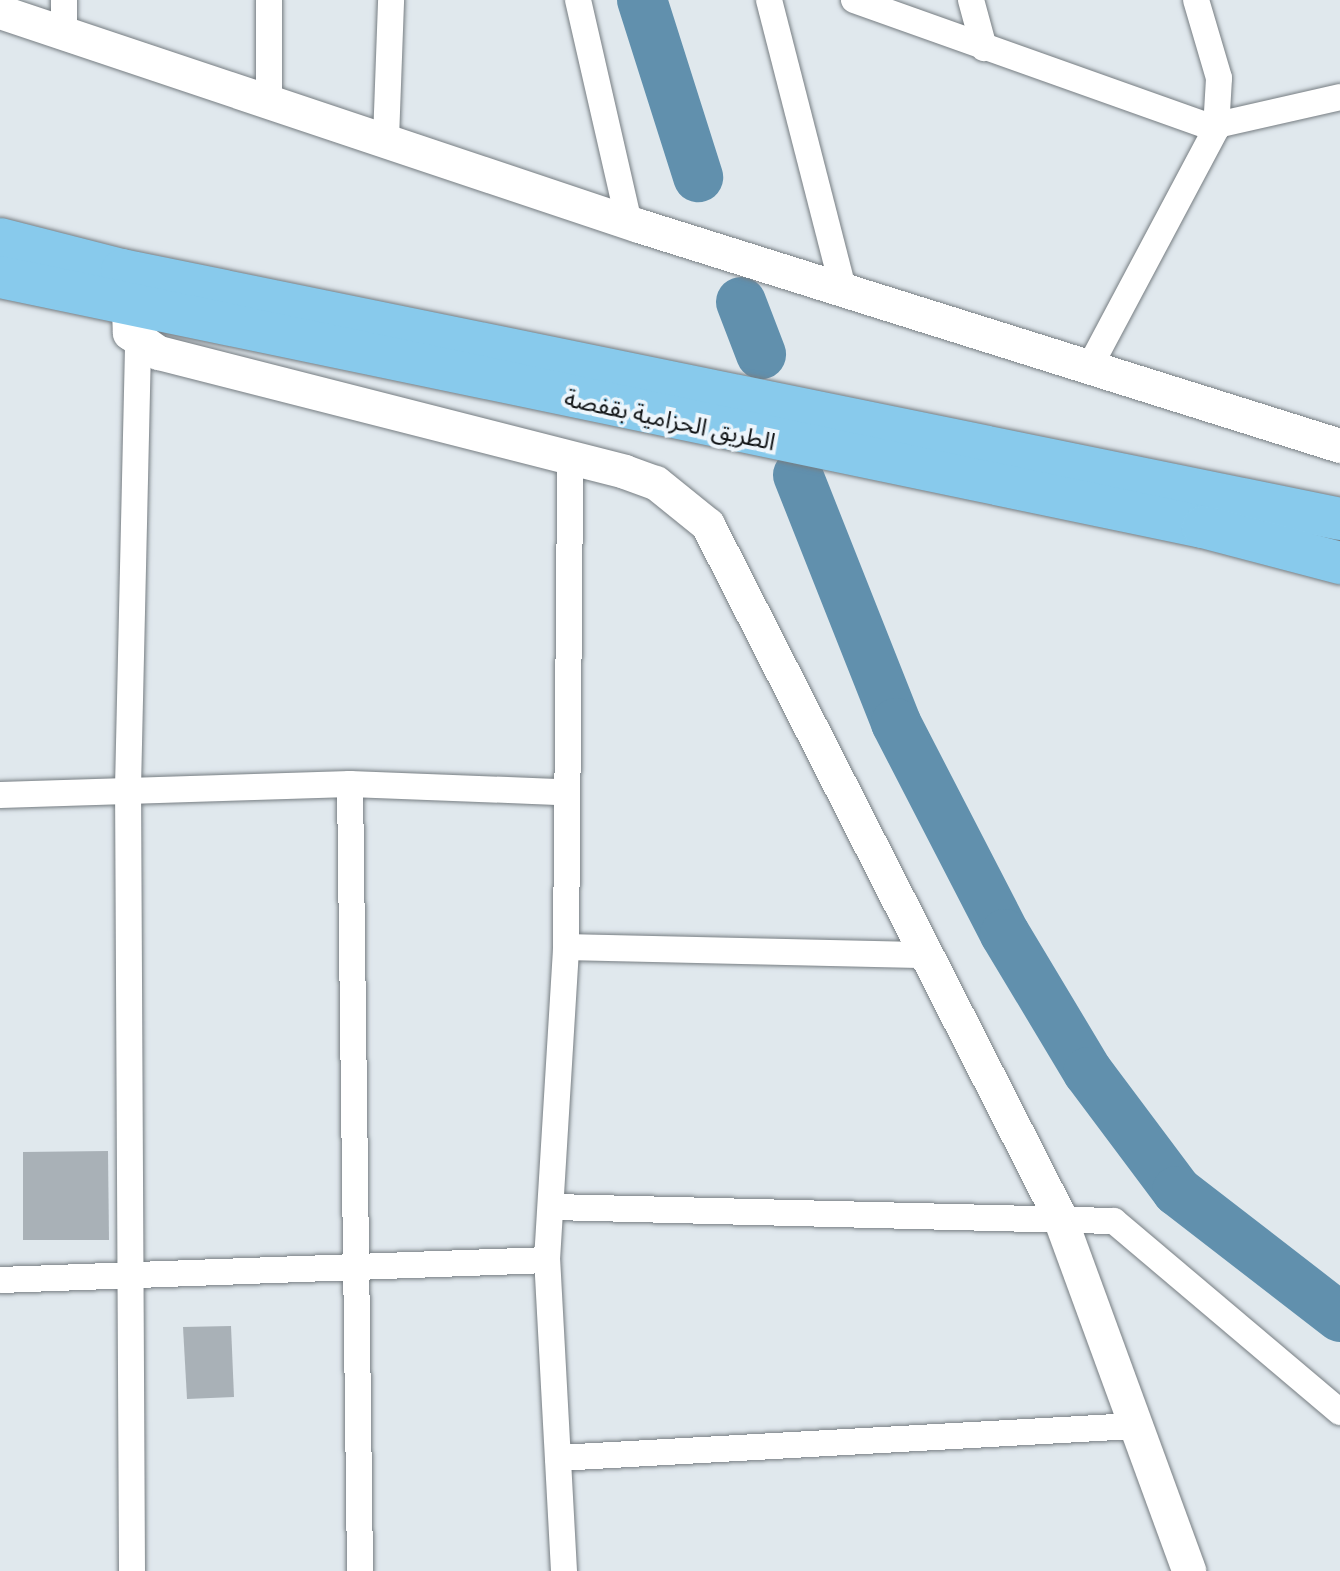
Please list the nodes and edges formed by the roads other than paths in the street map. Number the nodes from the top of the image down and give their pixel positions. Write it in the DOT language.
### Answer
graph roads {
  1 [pos="269,0"];
  2 [pos="391,0"];
  3 [pos="578,0"];
  4 [pos="769,0"];
  5 [pos="854,0"];
  6 [pos="971,0"];
  7 [pos="1196,0"];
  8 [pos="0,12"];
  9 [pos="64,16"];
  10 [pos="984,48"];
  11 [pos="1340,97"];
  12 [pos="269,101"];
  13 [pos="1216,127"];
  14 [pos="386,139"];
  15 [pos="629,222"];
  16 [pos="0,239"];
  17 [pos="0,277"];
  18 [pos="843,289"];
  19 [pos="133,325"];
  20 [pos="1090,366"];
  21 [pos="1340,446"];
  22 [pos="570,458"];
  23 [pos="1340,519"];
  24 [pos="1340,563"];
  25 [pos="350,784"];
  26 [pos="128,788"];
  27 [pos="563,792"];
  28 [pos="0,795"];
  29 [pos="566,947"];
  30 [pos="928,955"];
  31 [pos="553,1207"];
  32 [pos="1059,1215"];
  33 [pos="547,1260"];
  34 [pos="353,1267"];
  35 [pos="133,1274"];
  36 [pos="0,1280"];
  37 [pos="1340,1412"];
  38 [pos="1134,1426"];
  39 [pos="558,1458"];
  40 [pos="132,1571"];
  41 [pos="360,1571"];
  42 [pos="564,1571"];
  43 [pos="1189,1571"];
  1 -- 12 [label="street"];
  2 -- 14 [label="street"];
  3 -- 15 [label="street"];
  4 -- 18 [label="street"];
  5 -- 10 [label="street"];
  6 -- 10 [label="street"];
  7 -- 13 [label="street"];
  8 -- 9 [label="street"];
  9 -- 12 [label="street"];
  10 -- 13 [label="street"];
  11 -- 13 [label="street"];
  12 -- 14 [label="street"];
  13 -- 20 [label="street"];
  14 -- 15 [label="street"];
  15 -- 18 [label="street"];
  16 -- 23 [label="main road, الطريق الحزامية بقفصة"];
  17 -- 19 [label="main road, الطريق الحزامية بقفصة"];
  18 -- 20 [label="street"];
  19 -- 22 [label="street"];
  19 -- 24 [label="main road, الطريق الحزامية بقفصة"];
  19 -- 26 [label="street"];
  20 -- 21 [label="street"];
  22 -- 27 [label="street"];
  22 -- 30 [label="street"];
  25 -- 26 [label="street"];
  25 -- 27 [label="street"];
  25 -- 34 [label="street"];
  26 -- 28 [label="street"];
  26 -- 35 [label="street"];
  27 -- 29 [label="street"];
  29 -- 30 [label="street"];
  29 -- 31 [label="street"];
  30 -- 32 [label="street"];
  31 -- 32 [label="street"];
  31 -- 33 [label="street"];
  32 -- 37 [label="street"];
  32 -- 38 [label="street"];
  33 -- 34 [label="street"];
  33 -- 39 [label="street"];
  34 -- 35 [label="street"];
  34 -- 41 [label="street"];
  35 -- 36 [label="street"];
  35 -- 40 [label="street"];
  38 -- 39 [label="street"];
  38 -- 43 [label="street"];
  39 -- 42 [label="street"];
}
